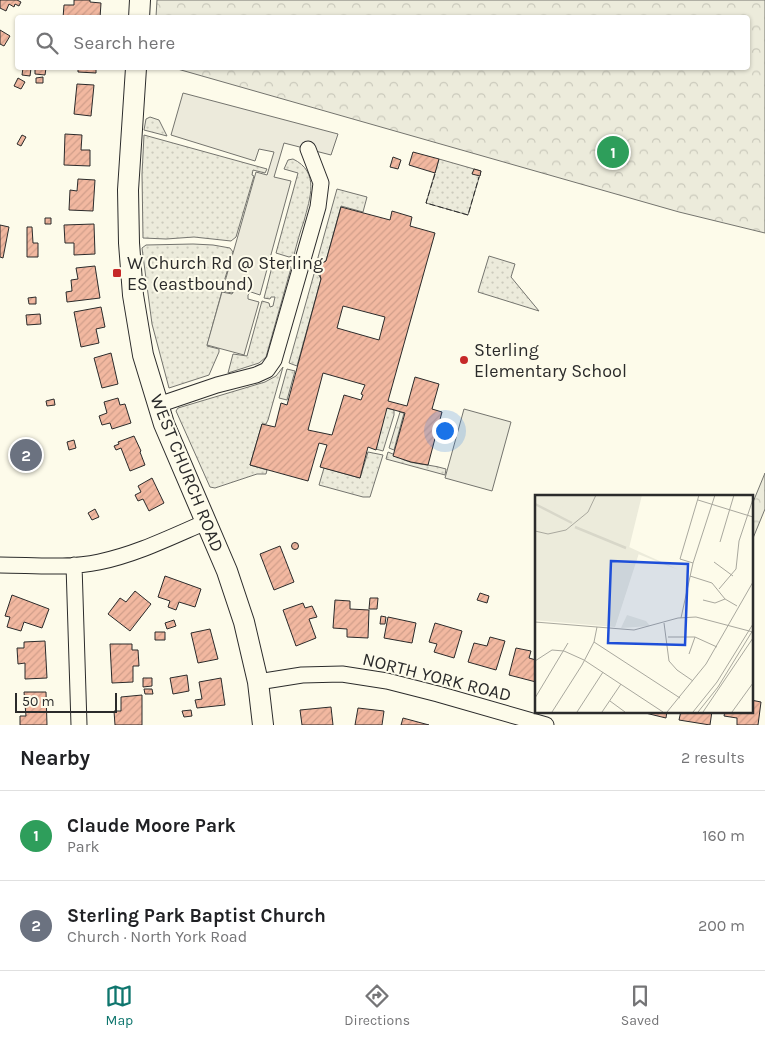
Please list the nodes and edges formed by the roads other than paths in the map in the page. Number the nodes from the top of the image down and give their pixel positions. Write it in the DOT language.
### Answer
graph roads {
  1 [pos="140,0"];
  2 [pos="139,15"];
  3 [pos="136,70"];
  4 [pos="308,149"];
  5 [pos="158,405"];
  6 [pos="206,522"];
  7 [pos="0,565"];
  8 [pos="74,566"];
  9 [pos="258,682"];
  10 [pos="79,725"];
  11 [pos="263,725"];
  12 [pos="546,725"];
  1 -- 2 [label="main road"];
  3 -- 5 [label="main road, WEST CHURCH ROAD"];
  4 -- 5 [label="street"];
  5 -- 6 [label="main road, WEST CHURCH ROAD"];
  6 -- 8 [label="street"];
  6 -- 9 [label="main road, WEST CHURCH ROAD"];
  7 -- 8 [label="street"];
  8 -- 10 [label="street"];
  9 -- 11 [label="main road, WEST CHURCH ROAD"];
  9 -- 12 [label="street, NORTH YORK ROAD"];
}
